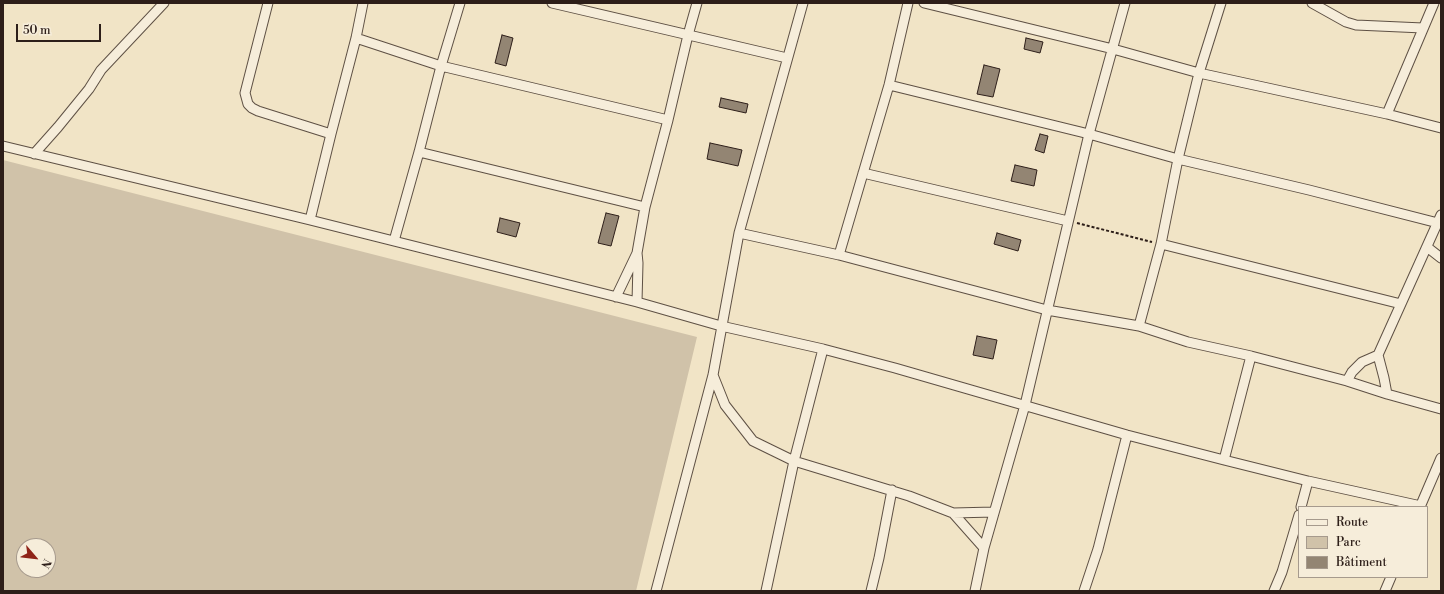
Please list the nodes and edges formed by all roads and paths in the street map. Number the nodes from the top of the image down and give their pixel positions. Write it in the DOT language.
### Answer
graph roads {
  1 [pos="164,3"];
  2 [pos="268,3"];
  3 [pos="363,3"];
  4 [pos="460,3"];
  5 [pos="552,3"];
  6 [pos="697,3"];
  7 [pos="803,3"];
  8 [pos="908,3"];
  9 [pos="924,3"];
  10 [pos="1125,3"];
  11 [pos="1221,3"];
  12 [pos="1312,3"];
  13 [pos="1434,3"];
  14 [pos="1423,28"];
  15 [pos="688,35"];
  16 [pos="356,38"];
  17 [pos="1113,49"];
  18 [pos="787,58"];
  19 [pos="440,66"];
  20 [pos="1199,73"];
  21 [pos="889,84"];
  22 [pos="1387,114"];
  23 [pos="668,120"];
  24 [pos="1441,128"];
  25 [pos="331,134"];
  26 [pos="1089,134"];
  27 [pos="3,146"];
  28 [pos="419,152"];
  29 [pos="34,154"];
  30 [pos="1178,159"];
  31 [pos="863,173"];
  32 [pos="645,207"];
  33 [pos="1439,219"];
  34 [pos="310,220"];
  35 [pos="1068,221"];
  36 [pos="739,233"];
  37 [pos="394,241"];
  38 [pos="1161,244"];
  39 [pos="1427,247"];
  40 [pos="637,253"];
  41 [pos="839,254"];
  42 [pos="1441,258"];
  43 [pos="616,297"];
  44 [pos="637,302"];
  45 [pos="1401,304"];
  46 [pos="1047,310"];
  47 [pos="721,326"];
  48 [pos="1139,326"];
  49 [pos="823,349"];
  50 [pos="1378,355"];
  51 [pos="1251,356"];
  52 [pos="713,375"];
  53 [pos="1347,381"];
  54 [pos="1387,394"];
  55 [pos="1025,405"];
  56 [pos="1441,409"];
  57 [pos="1127,435"];
  58 [pos="1441,458"];
  59 [pos="1224,460"];
  60 [pos="794,461"];
  61 [pos="1308,481"];
  62 [pos="892,490"];
  63 [pos="1301,506"];
  64 [pos="1420,506"];
  65 [pos="994,512"];
  66 [pos="953,513"];
  67 [pos="1298,518"];
  68 [pos="984,548"];
  69 [pos="1391,578"];
  70 [pos="656,591"];
  71 [pos="766,591"];
  72 [pos="871,591"];
  73 [pos="975,591"];
  74 [pos="1084,591"];
  75 [pos="1274,591"];
  76 [pos="1385,591"];
  1 -- 29 [label="street"];
  2 -- 25 [label="street"];
  3 -- 16 [label="street"];
  4 -- 19 [label="street"];
  5 -- 15 [label="street"];
  6 -- 15 [label="street"];
  7 -- 18 [label="street"];
  8 -- 21 [label="street"];
  9 -- 17 [label="street"];
  10 -- 17 [label="street"];
  11 -- 20 [label="street"];
  12 -- 14 [label="street"];
  13 -- 14 [label="street"];
  14 -- 22 [label="street"];
  15 -- 18 [label="street"];
  15 -- 23 [label="street"];
  16 -- 19 [label="street"];
  16 -- 25 [label="street"];
  17 -- 20 [label="street"];
  17 -- 26 [label="street"];
  18 -- 36 [label="street"];
  19 -- 23 [label="street"];
  19 -- 28 [label="street"];
  20 -- 22 [label="street"];
  20 -- 30 [label="street"];
  21 -- 26 [label="street"];
  21 -- 31 [label="street"];
  22 -- 24 [label="street"];
  23 -- 32 [label="street"];
  25 -- 34 [label="street"];
  26 -- 30 [label="street"];
  26 -- 35 [label="street"];
  27 -- 29 [label="street"];
  28 -- 32 [label="street"];
  28 -- 37 [label="street"];
  29 -- 34 [label="street"];
  30 -- 33 [label="street"];
  30 -- 38 [label="street"];
  31 -- 35 [label="street"];
  31 -- 41 [label="street"];
  32 -- 40 [label="street"];
  33 -- 39 [label="street"];
  34 -- 37 [label="street"];
  35 -- 38 [label="path"];
  35 -- 46 [label="street"];
  36 -- 41 [label="street"];
  36 -- 47 [label="street"];
  37 -- 43 [label="street"];
  38 -- 45 [label="street"];
  38 -- 48 [label="street"];
  39 -- 42 [label="street"];
  39 -- 45 [label="street"];
  40 -- 43 [label="street"];
  40 -- 44 [label="street"];
  41 -- 46 [label="street"];
  43 -- 44 [label="street"];
  44 -- 47 [label="street"];
  45 -- 50 [label="street"];
  46 -- 48 [label="street"];
  46 -- 55 [label="street"];
  47 -- 49 [label="street"];
  47 -- 52 [label="street"];
  48 -- 51 [label="street"];
  49 -- 55 [label="street"];
  49 -- 60 [label="street"];
  50 -- 53 [label="street"];
  50 -- 54 [label="street"];
  51 -- 53 [label="street"];
  51 -- 59 [label="street"];
  52 -- 60 [label="street"];
  52 -- 70 [label="street"];
  53 -- 54 [label="street"];
  54 -- 56 [label="street"];
  55 -- 57 [label="street"];
  55 -- 65 [label="street"];
  57 -- 59 [label="street"];
  57 -- 74 [label="street"];
  58 -- 64 [label="street"];
  59 -- 61 [label="street"];
  60 -- 62 [label="street"];
  60 -- 71 [label="street"];
  61 -- 63 [label="street"];
  61 -- 64 [label="street"];
  62 -- 66 [label="street"];
  62 -- 72 [label="street"];
  65 -- 66 [label="street"];
  65 -- 68 [label="street"];
  66 -- 68 [label="street"];
  67 -- 75 [label="street"];
  68 -- 73 [label="street"];
  69 -- 76 [label="street"];
}
